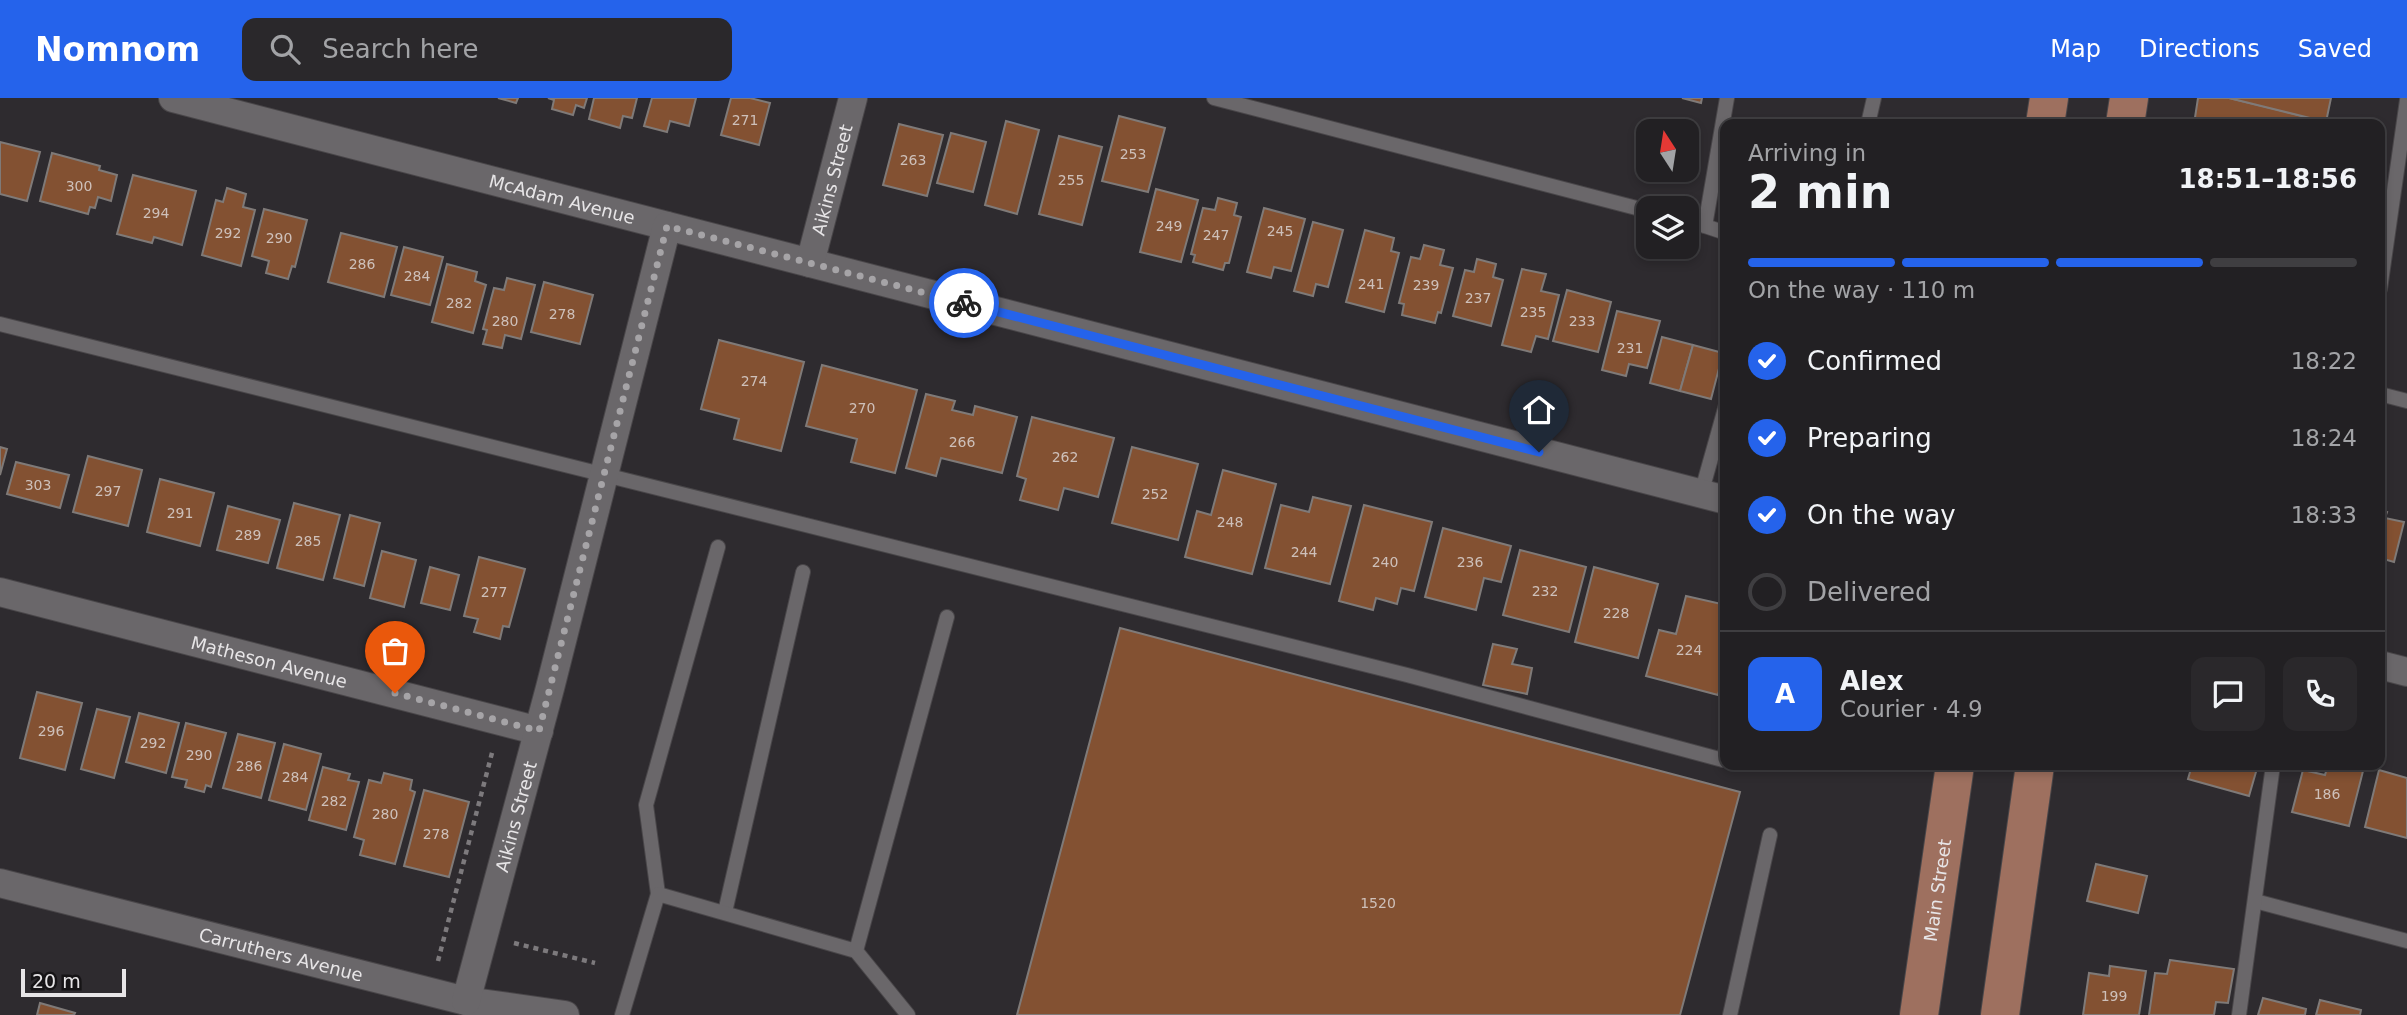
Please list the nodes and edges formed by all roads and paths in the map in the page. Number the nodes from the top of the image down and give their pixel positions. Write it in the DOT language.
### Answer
graph roads {
  1 [pos="173,98"];
  2 [pos="853,98"];
  3 [pos="1214,98"];
  4 [pos="1727,98"];
  5 [pos="1874,98"];
  6 [pos="2049,98"];
  7 [pos="2129,98"];
  8 [pos="2407,100"];
  9 [pos="1723,119"];
  10 [pos="1869,119"];
  11 [pos="2046,119"];
  12 [pos="2126,119"];
  13 [pos="1720,139"];
  14 [pos="1636,208"];
  15 [pos="1699,225"];
  16 [pos="667,226"];
  17 [pos="1705,226"];
  18 [pos="1720,231"];
  19 [pos="2385,254"];
  20 [pos="810,263"];
  21 [pos="0,324"];
  22 [pos="2385,395"];
  23 [pos="2407,401"];
  24 [pos="1720,447"];
  25 [pos="605,475"];
  26 [pos="1713,497"];
  27 [pos="718,547"];
  28 [pos="803,572"];
  29 [pos="0,592"];
  30 [pos="947,617"];
  31 [pos="2385,666"];
  32 [pos="2407,672"];
  33 [pos="500,720"];
  34 [pos="539,731"];
  35 [pos="1720,759"];
  36 [pos="1954,770"];
  37 [pos="2034,770"];
  38 [pos="2272,770"];
  39 [pos="1770,835"];
  40 [pos="0,883"];
  41 [pos="658,894"];
  42 [pos="2255,901"];
  43 [pos="725,912"];
  44 [pos="484,935"];
  45 [pos="2407,941"];
  46 [pos="856,951"];
  47 [pos="595,963"];
  48 [pos="435,972"];
  49 [pos="466,1001"];
  50 [pos="565,1015"];
  51 [pos="622,1015"];
  52 [pos="908,1015"];
  53 [pos="1730,1015"];
  54 [pos="1919,1015"];
  55 [pos="2000,1015"];
  56 [pos="2239,1015"];
  1 -- 16 [label="street, McAdam Avenue"];
  2 -- 20 [label="street, Aikins Street"];
  3 -- 14 [label="lane"];
  4 -- 9 [label="lane"];
  5 -- 10 [label="lane"];
  6 -- 11 [label="main road"];
  7 -- 12 [label="main road"];
  8 -- 19 [label="lane"];
  13 -- 17 [label="lane"];
  15 -- 17 [label="lane"];
  16 -- 20 [label="street, McAdam Avenue"];
  16 -- 25 [label="street, Aikins Street"];
  17 -- 18 [label="lane"];
  20 -- 26 [label="street, McAdam Avenue"];
  21 -- 25 [label="lane"];
  22 -- 23 [label="lane"];
  24 -- 26 [label="lane"];
  25 -- 34 [label="street, Aikins Street"];
  25 -- 35 [label="lane"];
  27 -- 41 [label="lane"];
  28 -- 43 [label="lane"];
  29 -- 33 [label="street, Matheson Avenue"];
  30 -- 46 [label="lane"];
  31 -- 32 [label="street"];
  33 -- 34 [label="street, Matheson Avenue"];
  33 -- 48 [label="path"];
  34 -- 44 [label="street, Aikins Street"];
  36 -- 54 [label="main road, Main Street"];
  37 -- 55 [label="main road"];
  38 -- 42 [label="lane"];
  39 -- 53 [label="lane"];
  40 -- 49 [label="street, Carruthers Avenue"];
  41 -- 43 [label="lane"];
  41 -- 51 [label="lane"];
  42 -- 45 [label="lane"];
  42 -- 56 [label="lane"];
  43 -- 46 [label="lane"];
  44 -- 47 [label="path"];
  44 -- 49 [label="street, Aikins Street"];
  46 -- 52 [label="lane"];
  49 -- 50 [label="street, Carruthers Avenue"];
}
